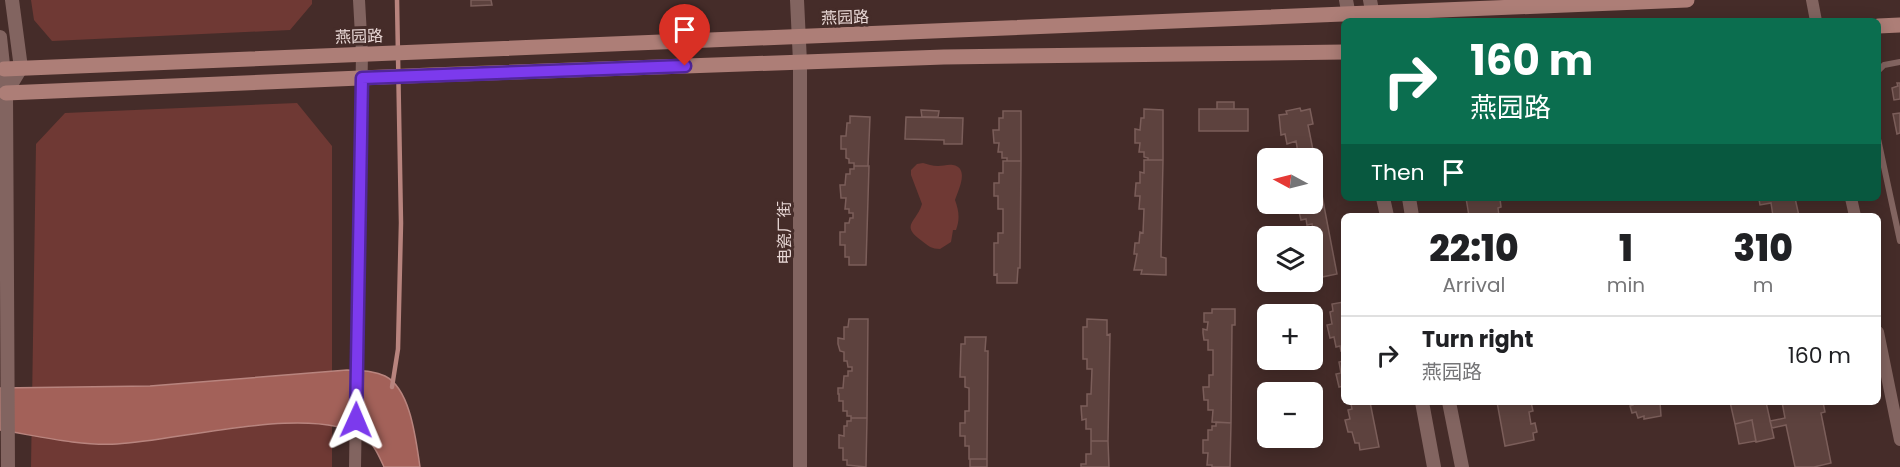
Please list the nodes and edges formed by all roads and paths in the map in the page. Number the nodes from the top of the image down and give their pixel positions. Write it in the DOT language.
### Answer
graph roads {
  1 [pos="12,0"];
  2 [pos="359,0"];
  3 [pos="797,0"];
  4 [pos="1687,0"];
  5 [pos="1812,0"];
  6 [pos="1372,11"];
  7 [pos="1348,12"];
  8 [pos="1815,18"];
  9 [pos="1900,25"];
  10 [pos="1881,26"];
  11 [pos="798,36"];
  12 [pos="0,37"];
  13 [pos="1341,52"];
  14 [pos="362,53"];
  15 [pos="800,62"];
  16 [pos="1900,62"];
  17 [pos="21,68"];
  18 [pos="1881,68"];
  19 [pos="4,69"];
  20 [pos="362,78"];
  21 [pos="6,93"];
  22 [pos="1881,153"];
  23 [pos="1900,242"];
  24 [pos="1881,347"];
  25 [pos="1423,405"];
  26 [pos="1450,405"];
  27 [pos="1900,440"];
  28 [pos="8,461"];
  29 [pos="355,467"];
  30 [pos="800,467"];
  31 [pos="1434,467"];
  32 [pos="1462,467"];
  1 -- 17 [label="street"];
  2 -- 14 [label="street"];
  3 -- 11 [label="street, 电瓷厂街"];
  4 -- 6 [label="main road, 燕园路"];
  5 -- 8 [label="street"];
  6 -- 7 [label="main road, 燕园路"];
  7 -- 11 [label="main road, 燕园路"];
  9 -- 10 [label="main road"];
  11 -- 14 [label="main road, 燕园路"];
  11 -- 15 [label="street, 电瓷厂街"];
  12 -- 19 [label="street"];
  13 -- 15 [label="main road"];
  14 -- 17 [label="main road, 燕园路"];
  14 -- 20 [label="street"];
  15 -- 20 [label="main road"];
  15 -- 30 [label="street, 电瓷厂街"];
  16 -- 18 [label="lane"];
  17 -- 19 [label="main road, 燕园路"];
  17 -- 21 [label="street"];
  19 -- 21 [label="street"];
  20 -- 21 [label="main road"];
  20 -- 29 [label="street"];
  21 -- 28 [label="street"];
  22 -- 23 [label="lane"];
  24 -- 27 [label="street"];
  25 -- 31 [label="street"];
  26 -- 32 [label="street"];
}
